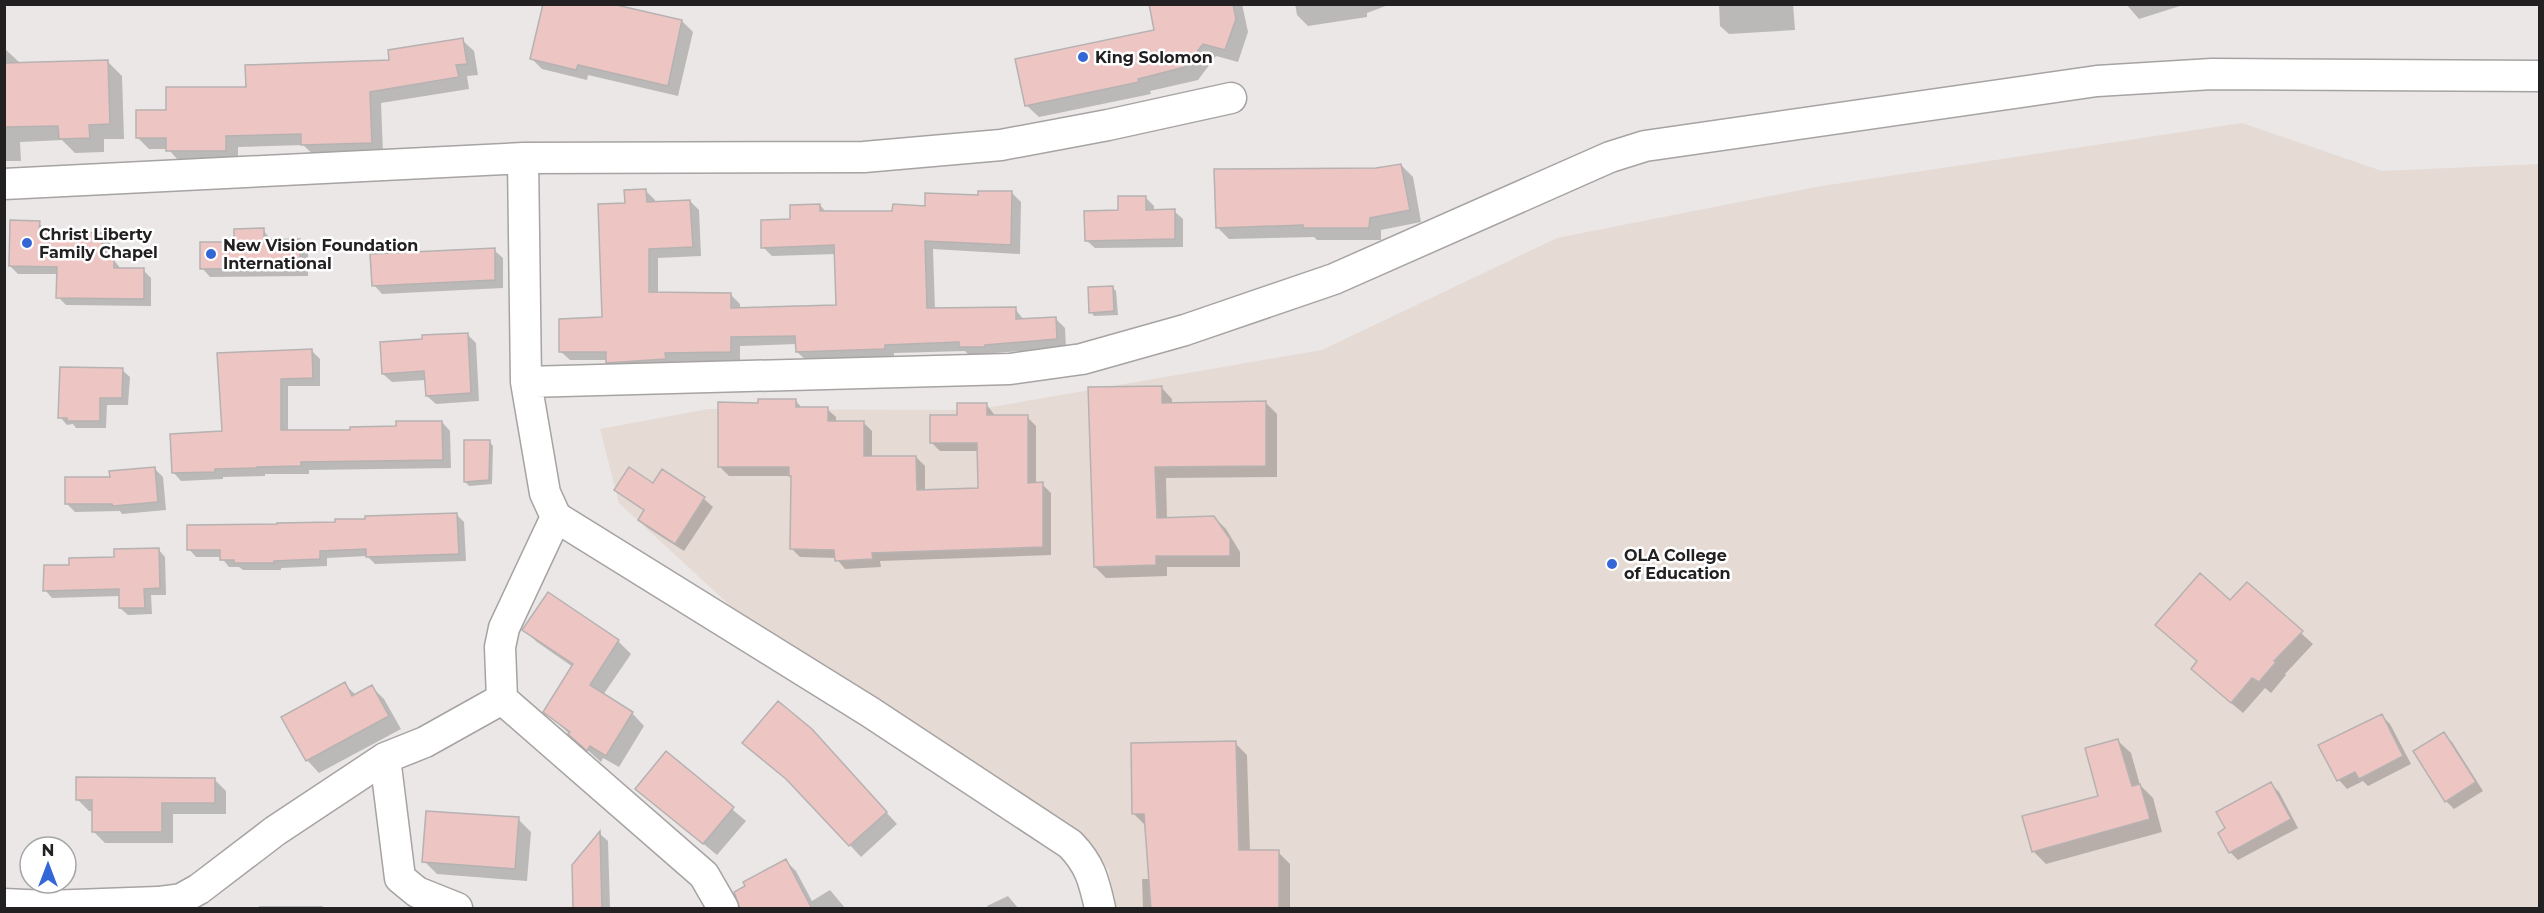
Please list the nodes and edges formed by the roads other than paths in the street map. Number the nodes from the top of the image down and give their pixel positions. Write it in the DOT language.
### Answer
graph roads {
  1 [pos="2540,76"];
  2 [pos="1231,98"];
  3 [pos="523,158"];
  4 [pos="4,184"];
  5 [pos="526,382"];
  6 [pos="556,517"];
  7 [pos="502,699"];
  8 [pos="385,758"];
  9 [pos="4,904"];
  10 [pos="457,909"];
  11 [pos="723,909"];
  12 [pos="1100,909"];
  1 -- 5 [label="street"];
  2 -- 3 [label="street"];
  3 -- 4 [label="street"];
  3 -- 5 [label="street"];
  5 -- 6 [label="street"];
  6 -- 7 [label="street"];
  6 -- 12 [label="street"];
  7 -- 8 [label="street"];
  7 -- 11 [label="street"];
  8 -- 9 [label="street"];
  8 -- 10 [label="street"];
}
